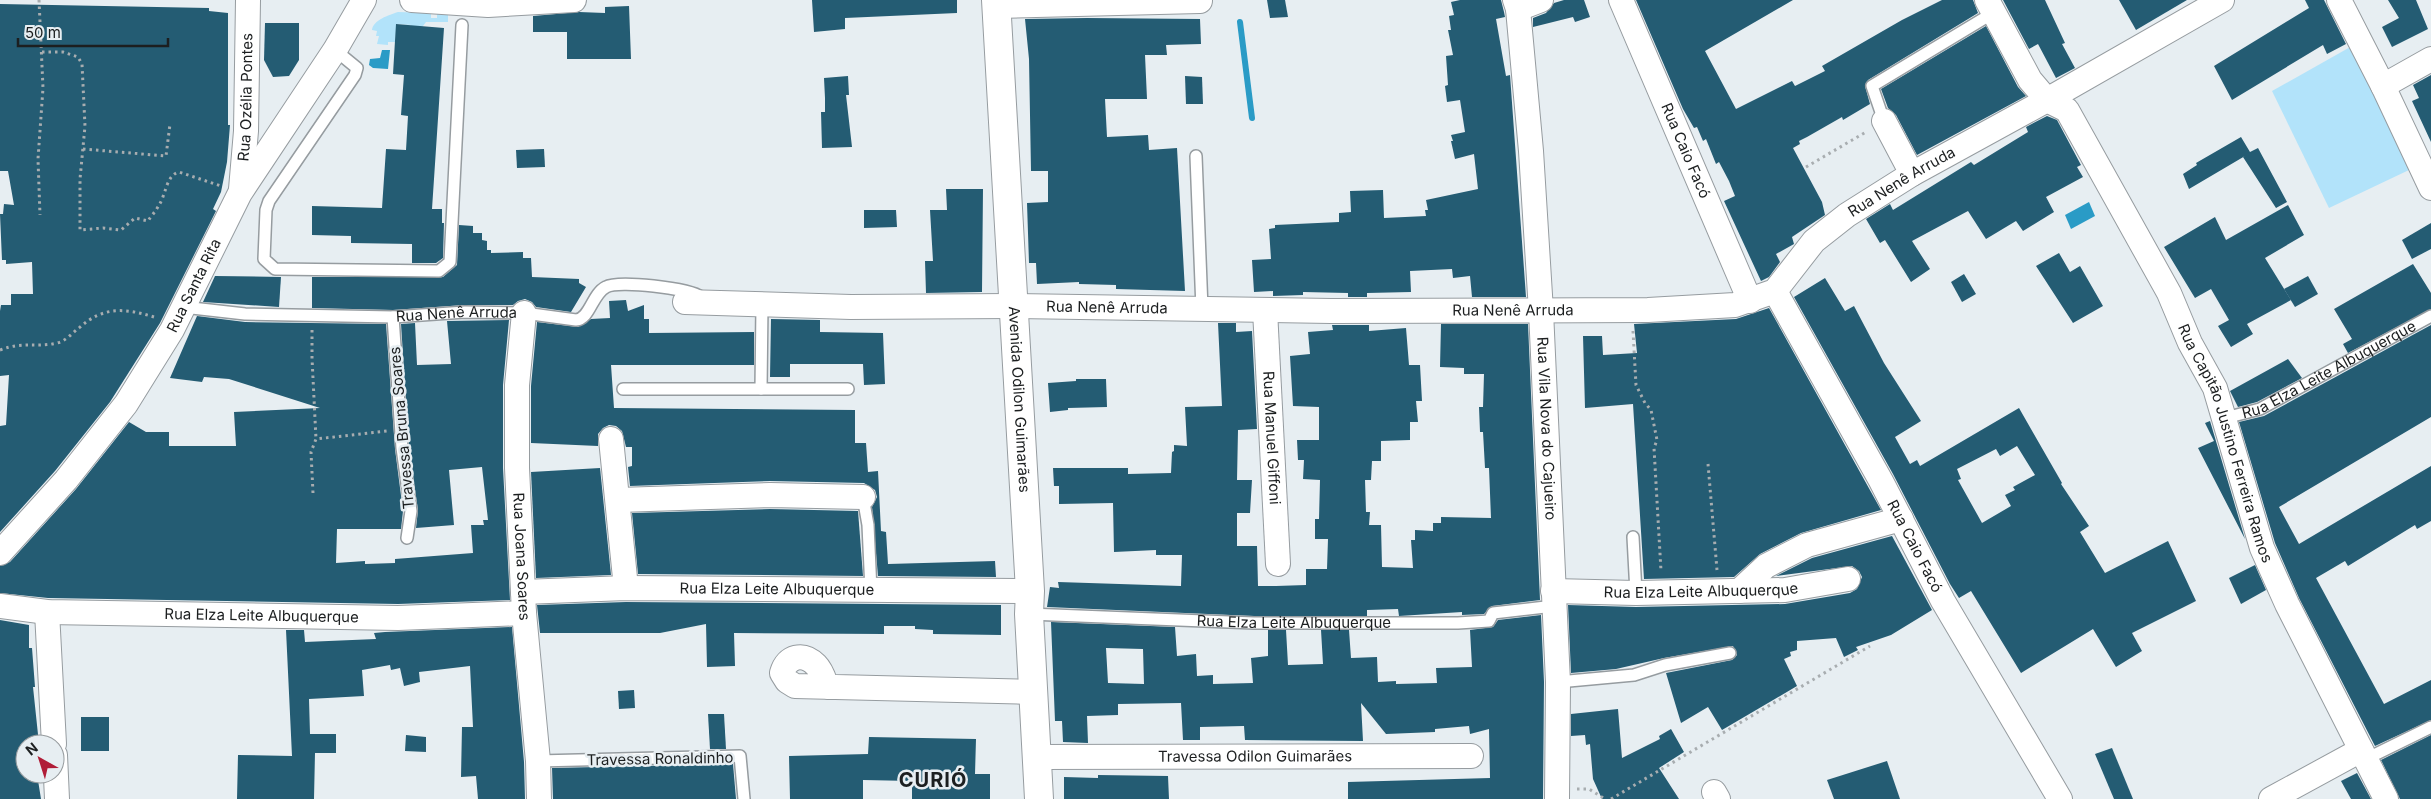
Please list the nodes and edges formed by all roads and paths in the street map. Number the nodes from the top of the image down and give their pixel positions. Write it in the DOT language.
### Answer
graph roads {
  1 [pos="39,0"];
  2 [pos="248,0"];
  3 [pos="364,0"];
  4 [pos="412,0"];
  5 [pos="574,0"];
  6 [pos="1541,0"];
  7 [pos="1621,0"];
  8 [pos="2222,0"];
  9 [pos="2339,0"];
  10 [pos="1200,1"];
  11 [pos="997,3"];
  12 [pos="1516,5"];
  13 [pos="1990,7"];
  14 [pos="462,25"];
  15 [pos="335,50"];
  16 [pos="42,52"];
  17 [pos="2431,59"];
  18 [pos="2383,86"];
  19 [pos="2048,100"];
  20 [pos="1884,121"];
  21 [pos="170,124"];
  22 [pos="82,149"];
  23 [pos="1196,156"];
  24 [pos="1806,167"];
  25 [pos="1912,174"];
  26 [pos="2430,183"];
  27 [pos="240,193"];
  28 [pos="40,215"];
  29 [pos="1776,291"];
  30 [pos="1750,301"];
  31 [pos="685,302"];
  32 [pos="709,303"];
  33 [pos="762,305"];
  34 [pos="1012,306"];
  35 [pos="1202,309"];
  36 [pos="1265,310"];
  37 [pos="1632,310"];
  38 [pos="1540,311"];
  39 [pos="524,313"];
  40 [pos="313,314"];
  41 [pos="179,316"];
  42 [pos="2431,316"];
  43 [pos="393,317"];
  44 [pos="0,350"];
  45 [pos="623,389"];
  46 [pos="761,389"];
  47 [pos="848,389"];
  48 [pos="2225,418"];
  49 [pos="400,429"];
  50 [pos="316,439"];
  51 [pos="611,439"];
  52 [pos="1708,464"];
  53 [pos="313,493"];
  54 [pos="863,497"];
  55 [pos="618,500"];
  56 [pos="1901,519"];
  57 [pos="1634,537"];
  58 [pos="407,538"];
  59 [pos="0,553"];
  60 [pos="1278,564"];
  61 [pos="1848,579"];
  62 [pos="626,588"];
  63 [pos="870,591"];
  64 [pos="1729,591"];
  65 [pos="1662,592"];
  66 [pos="1636,593"];
  67 [pos="1554,598"];
  68 [pos="523,603"];
  69 [pos="1030,603"];
  70 [pos="0,606"];
  71 [pos="47,612"];
  72 [pos="1870,646"];
  73 [pos="1730,653"];
  74 [pos="1558,682"];
  75 [pos="827,687"];
  76 [pos="1034,692"];
  77 [pos="2431,727"];
  78 [pos="53,734"];
  79 [pos="2363,754"];
  80 [pos="1471,756"];
  81 [pos="1037,757"];
  82 [pos="538,761"];
  83 [pos="56,784"];
  84 [pos="1557,794"];
  85 [pos="57,799"];
  86 [pos="538,799"];
  87 [pos="744,799"];
  88 [pos="1039,799"];
  89 [pos="1605,799"];
  90 [pos="1611,799"];
  91 [pos="2060,799"];
  92 [pos="2271,799"];
  93 [pos="2386,799"];
  1 -- 16 [label="path"];
  2 -- 27 [label="street, Rua Ozélia Pontes"];
  3 -- 15 [label="street, Rua Santa Rita"];
  4 -- 5 [label="street"];
  6 -- 12 [label="street"];
  7 -- 30 [label="street, Rua Caio Facó"];
  8 -- 19 [label="street, Rua Nenê Arruda"];
  9 -- 18 [label="street"];
  10 -- 11 [label="street"];
  11 -- 34 [label="street, Avenida Odilon Guimarães"];
  12 -- 38 [label="street, Rua Vila Nova do Cajueiro"];
  13 -- 19 [label="street, Rua Capitão Justino Ferreira Ramos"];
  13 -- 20 [label="lane"];
  14 -- 15 [label="lane"];
  15 -- 27 [label="street, Rua Santa Rita"];
  16 -- 22 [label="path"];
  16 -- 28 [label="path"];
  17 -- 18 [label="street"];
  18 -- 26 [label="street"];
  19 -- 25 [label="street, Rua Nenê Arruda"];
  19 -- 48 [label="street, Rua Capitão Justino Ferreira Ramos"];
  20 -- 24 [label="path"];
  20 -- 25 [label="street"];
  21 -- 22 [label="path"];
  22 -- 27 [label="path"];
  23 -- 35 [label="lane"];
  25 -- 29 [label="street, Rua Nenê Arruda"];
  27 -- 41 [label="street, Rua Santa Rita"];
  29 -- 30 [label="street, Rua Nenê Arruda"];
  29 -- 56 [label="street, Rua Caio Facó"];
  30 -- 37 [label="street, Rua Nenê Arruda"];
  31 -- 32 [label="street, Rua Nenê Arruda"];
  32 -- 33 [label="street, Rua Nenê Arruda"];
  32 -- 39 [label="lane, Rua Nenê Arruda"];
  33 -- 34 [label="street, Rua Nenê Arruda"];
  33 -- 46 [label="lane"];
  34 -- 35 [label="street, Rua Nenê Arruda"];
  34 -- 69 [label="street, Avenida Odilon Guimarães"];
  35 -- 36 [label="street, Rua Nenê Arruda"];
  36 -- 38 [label="street, Rua Nenê Arruda"];
  36 -- 60 [label="street, Rua Manuel Giffoni"];
  37 -- 38 [label="street, Rua Nenê Arruda"];
  37 -- 65 [label="path"];
  38 -- 67 [label="street, Rua Vila Nova do Cajueiro"];
  39 -- 43 [label="lane, Rua Nenê Arruda"];
  39 -- 68 [label="street, Rua Joana Soares"];
  40 -- 41 [label="lane, Rua Nenê Arruda"];
  40 -- 43 [label="lane, Rua Nenê Arruda"];
  40 -- 50 [label="path"];
  41 -- 44 [label="path"];
  41 -- 59 [label="street, Rua Santa Rita"];
  42 -- 48 [label="lane, Rua Elza Leite Albuquerque"];
  43 -- 49 [label="lane, Travessa Bruna Soares"];
  45 -- 46 [label="lane"];
  46 -- 47 [label="lane"];
  48 -- 79 [label="street, Rua Capitão Justino Ferreira Ramos"];
  49 -- 50 [label="path"];
  49 -- 58 [label="lane, Travessa Bruna Soares"];
  50 -- 53 [label="path"];
  51 -- 55 [label="street"];
  52 -- 64 [label="path"];
  54 -- 55 [label="street"];
  54 -- 63 [label="lane"];
  55 -- 62 [label="street"];
  56 -- 64 [label="street"];
  56 -- 91 [label="street, Rua Caio Facó"];
  57 -- 66 [label="lane"];
  61 -- 64 [label="street, Rua Elza Leite Albuquerque"];
  62 -- 63 [label="street, Rua Elza Leite Albuquerque"];
  62 -- 68 [label="street, Rua Elza Leite Albuquerque"];
  63 -- 69 [label="street, Rua Elza Leite Albuquerque"];
  64 -- 65 [label="street, Rua Elza Leite Albuquerque"];
  65 -- 66 [label="street, Rua Elza Leite Albuquerque"];
  66 -- 67 [label="street, Rua Elza Leite Albuquerque"];
  67 -- 69 [label="lane, Rua Elza Leite Albuquerque"];
  67 -- 74 [label="street, Rua Vila Nova do Cajueiro"];
  68 -- 71 [label="street, Rua Elza Leite Albuquerque"];
  68 -- 82 [label="street, Rua Joana Soares"];
  69 -- 76 [label="street, Avenida Odilon Guimarães"];
  70 -- 71 [label="street, Rua Elza Leite Albuquerque"];
  71 -- 78 [label="street"];
  72 -- 90 [label="path"];
  73 -- 74 [label="lane"];
  74 -- 84 [label="street, Rua Vila Nova do Cajueiro"];
  75 -- 76 [label="street"];
  76 -- 81 [label="street, Avenida Odilon Guimarães"];
  77 -- 79 [label="lane"];
  79 -- 92 [label="street"];
  79 -- 93 [label="street, Rua Capitão Justino Ferreira Ramos"];
  80 -- 81 [label="street, Travessa Odilon Guimarães"];
  81 -- 88 [label="street, Avenida Odilon Guimarães"];
  82 -- 86 [label="street, Rua Joana Soares"];
  82 -- 87 [label="lane, Travessa Ronaldinho"];
  83 -- 85 [label="street"];
  84 -- 89 [label="path"];
}
